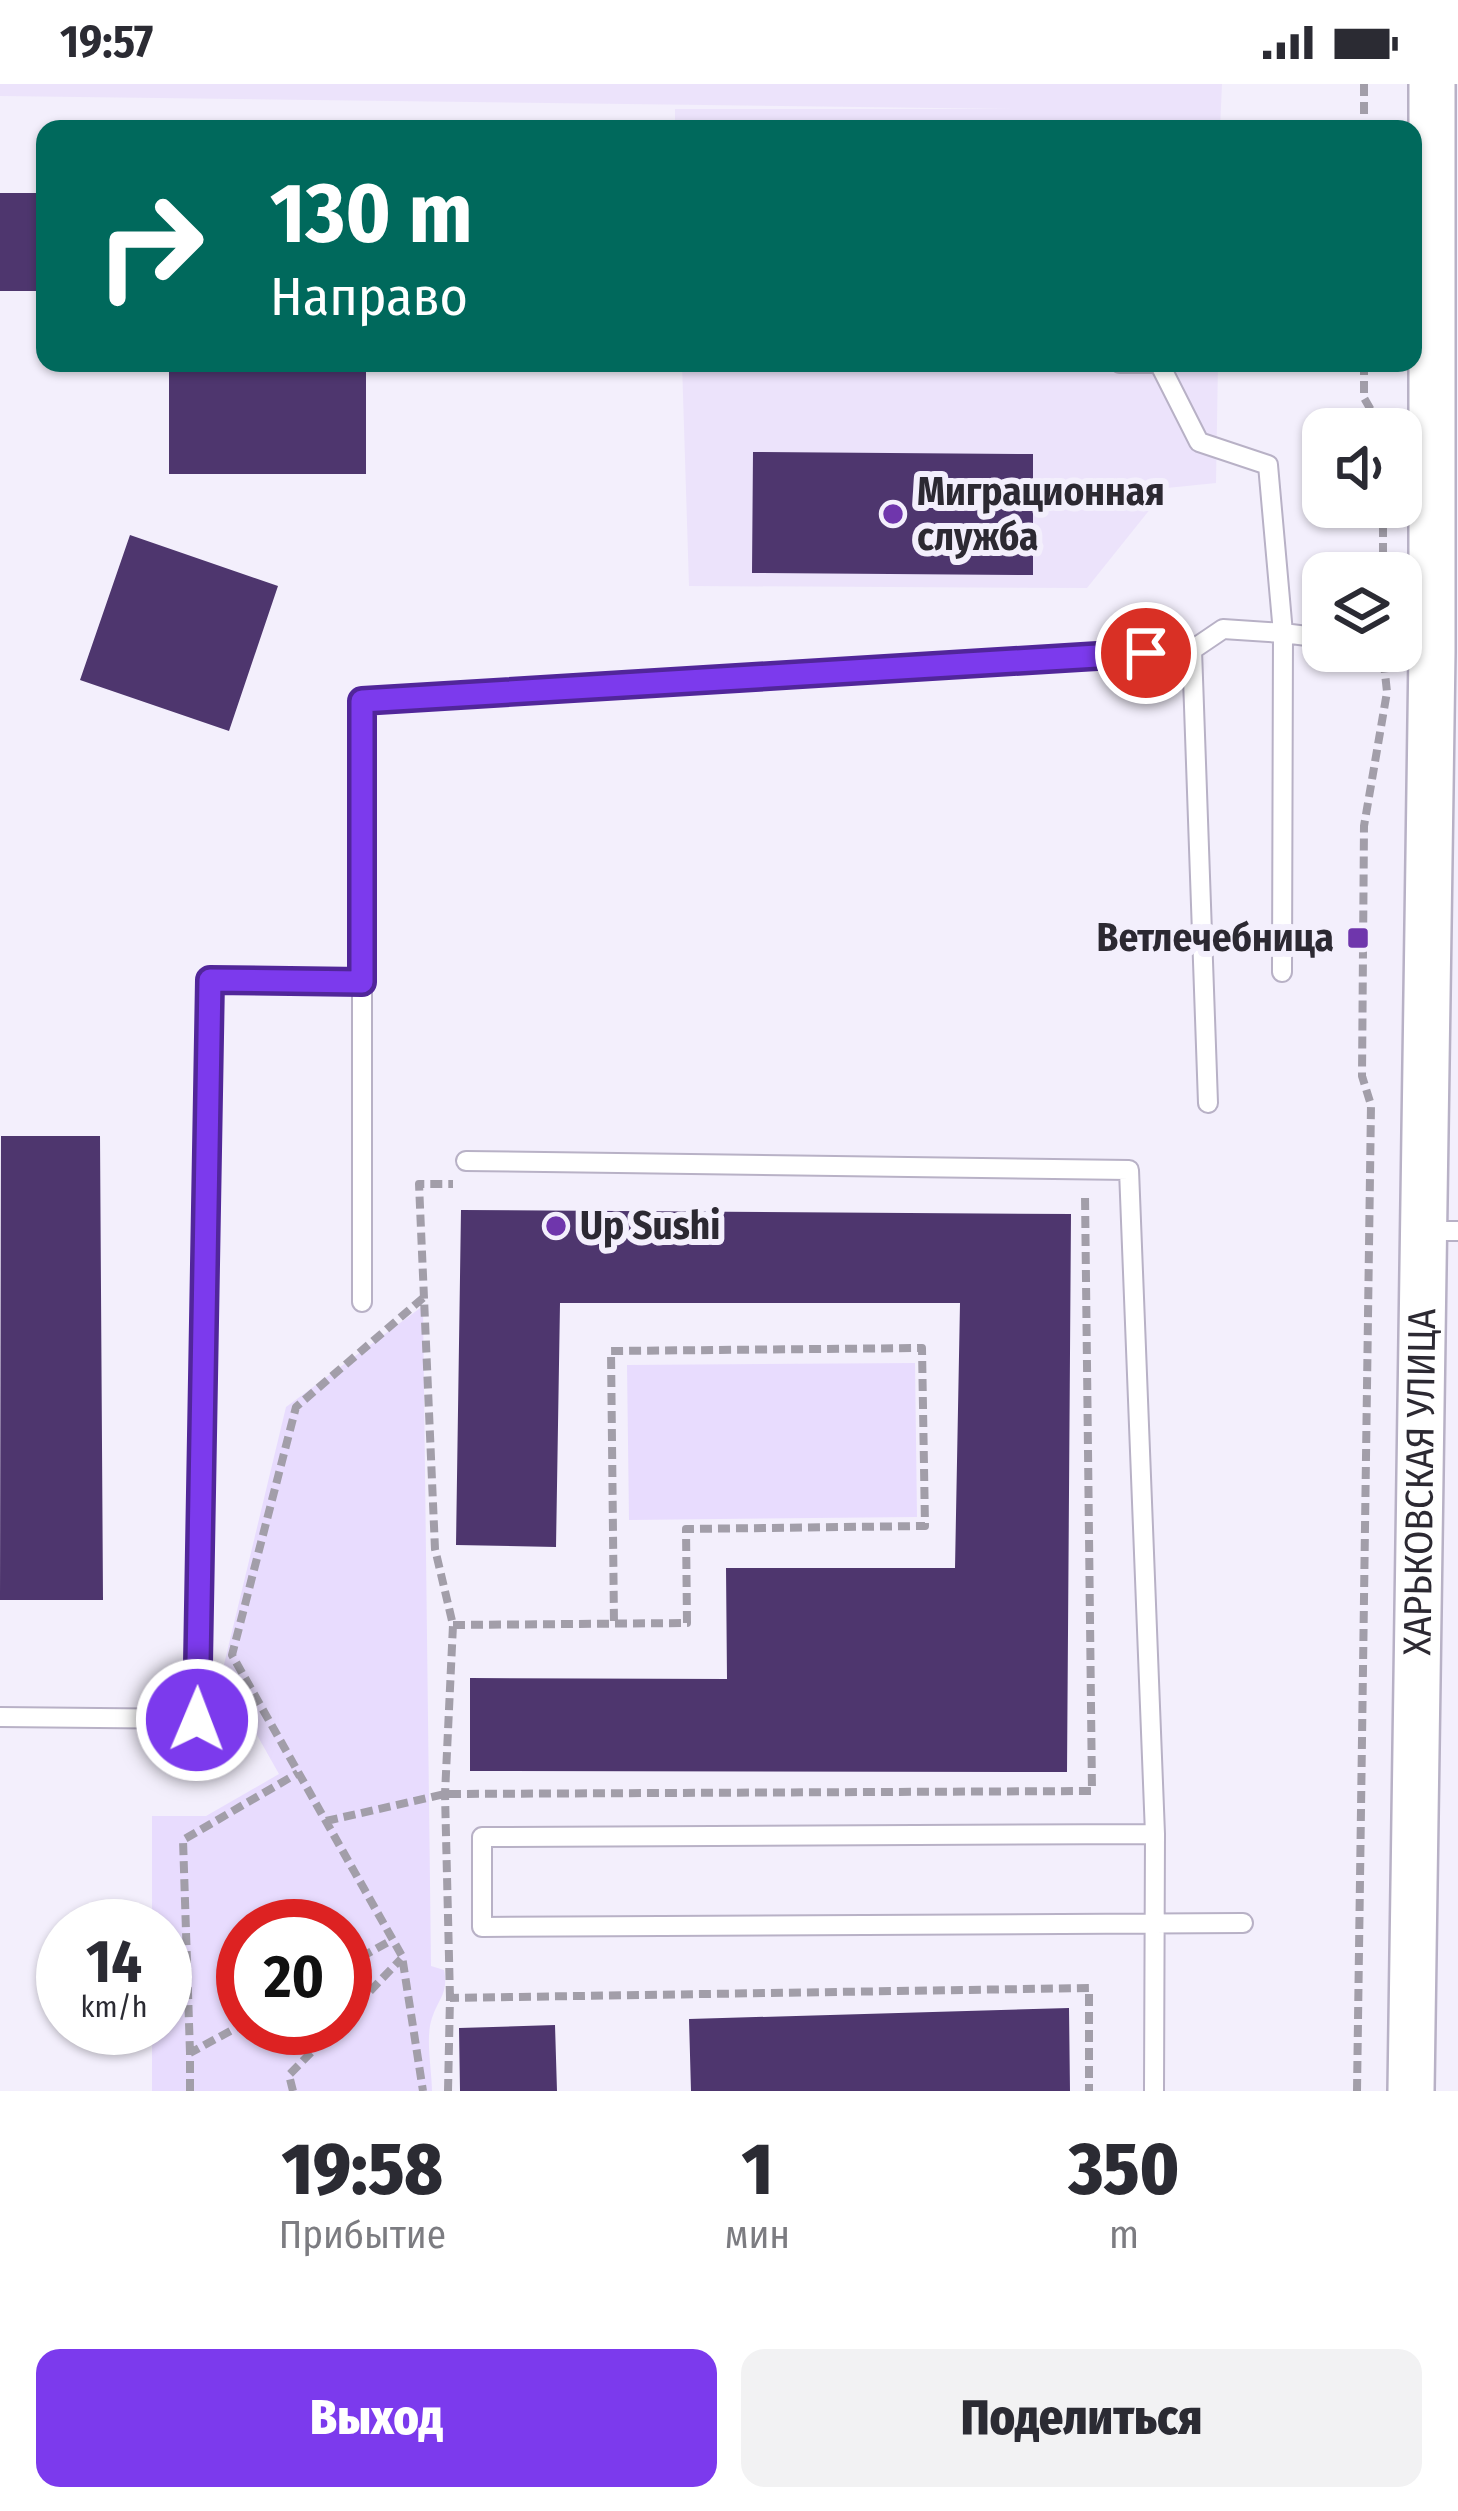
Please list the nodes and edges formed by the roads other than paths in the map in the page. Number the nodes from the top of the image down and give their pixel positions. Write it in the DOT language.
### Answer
graph roads {
  1 [pos="1432,84"];
  2 [pos="1164,372"];
  3 [pos="1445,592"];
  4 [pos="1282,633"];
  5 [pos="1302,635"];
  6 [pos="1422,638"];
  7 [pos="1192,650"];
  8 [pos="1422,668"];
  9 [pos="1444,733"];
  10 [pos="1282,972"];
  11 [pos="362,982"];
  12 [pos="1208,1103"];
  13 [pos="466,1161"];
  14 [pos="1442,1231"];
  15 [pos="362,1302"];
  16 [pos="0,1717"];
  17 [pos="1155,1834"];
  18 [pos="1156,1923"];
  19 [pos="1243,1923"];
  20 [pos="1154,2091"];
  21 [pos="1412,2091"];
  1 -- 3 [label="street, ХАРЬКОВСКАЯ УЛИЦА"];
  2 -- 4 [label="lane"];
  3 -- 6 [label="street, ХАРЬКОВСКАЯ УЛИЦА"];
  4 -- 5 [label="lane"];
  4 -- 7 [label="lane"];
  4 -- 10 [label="lane"];
  7 -- 11 [label="lane"];
  7 -- 12 [label="lane"];
  8 -- 9 [label="street, ХАРЬКОВСКАЯ УЛИЦА"];
  9 -- 14 [label="street, ХАРЬКОВСКАЯ УЛИЦА"];
  11 -- 15 [label="lane"];
  11 -- 16 [label="lane"];
  13 -- 17 [label="lane"];
  14 -- 21 [label="street, ХАРЬКОВСКАЯ УЛИЦА"];
  17 -- 18 [label="lane"];
  17 -- 18 [label="lane"];
  18 -- 19 [label="lane"];
  18 -- 20 [label="lane"];
}
